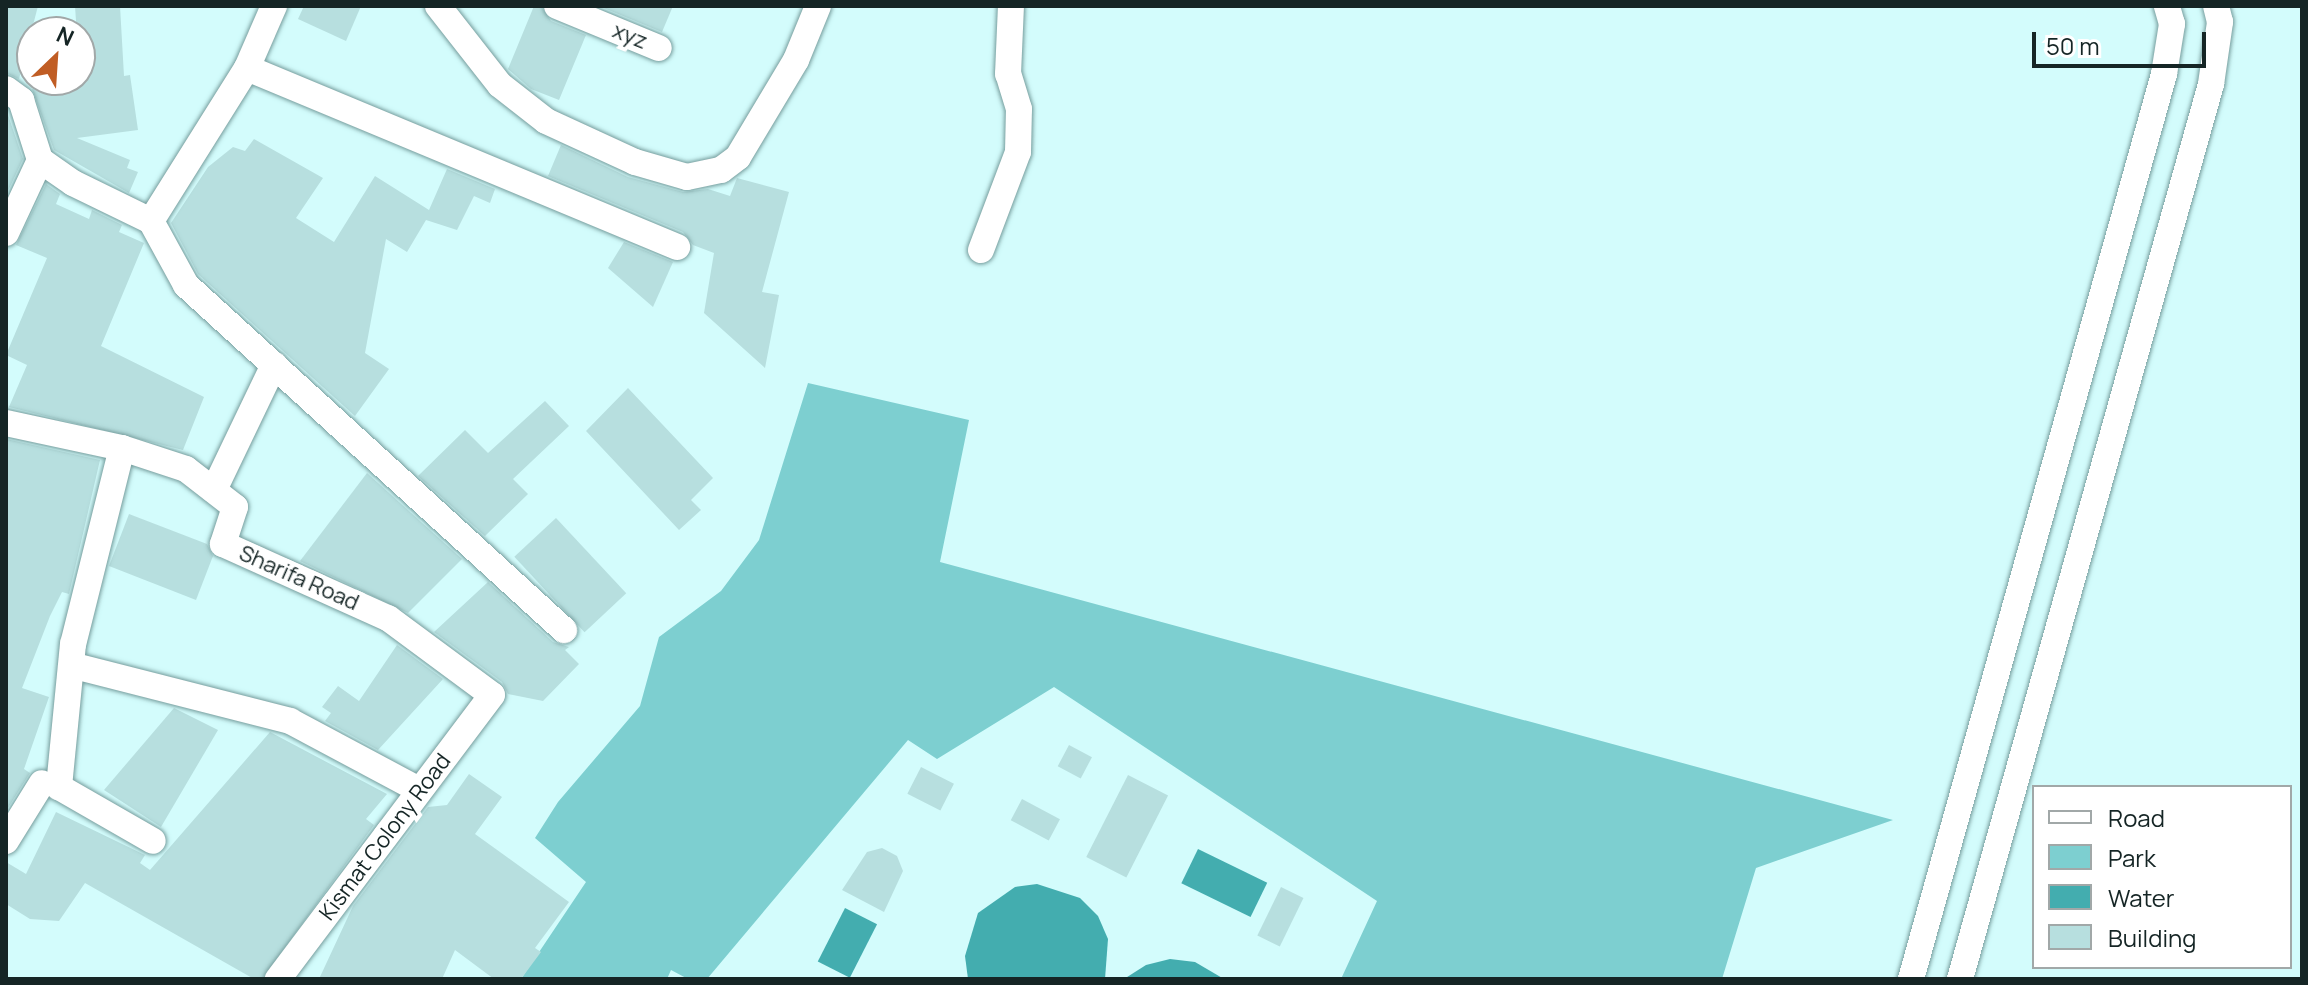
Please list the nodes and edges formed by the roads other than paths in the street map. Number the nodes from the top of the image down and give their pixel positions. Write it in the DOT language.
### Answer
graph roads {
  1 [pos="274,6"];
  2 [pos="438,6"];
  3 [pos="557,6"];
  4 [pos="818,6"];
  5 [pos="1011,6"];
  6 [pos="2167,6"];
  7 [pos="2216,6"];
  8 [pos="659,48"];
  9 [pos="247,68"];
  10 [pos="6,89"];
  11 [pos="40,160"];
  12 [pos="9,217"];
  13 [pos="151,221"];
  14 [pos="677,247"];
  15 [pos="981,250"];
  16 [pos="274,365"];
  17 [pos="6,423"];
  18 [pos="122,448"];
  19 [pos="214,490"];
  20 [pos="564,630"];
  21 [pos="75,666"];
  22 [pos="492,695"];
  23 [pos="42,783"];
  24 [pos="419,790"];
  25 [pos="6,841"];
  26 [pos="153,841"];
  27 [pos="278,979"];
  28 [pos="1911,979"];
  29 [pos="1960,979"];
  1 -- 9 [label="street"];
  2 -- 4 [label="street"];
  3 -- 8 [label="street, xyz"];
  5 -- 15 [label="street"];
  6 -- 28 [label="street"];
  7 -- 29 [label="street"];
  9 -- 13 [label="street"];
  9 -- 14 [label="street"];
  10 -- 11 [label="street"];
  11 -- 12 [label="street"];
  11 -- 13 [label="street"];
  13 -- 16 [label="street"];
  16 -- 19 [label="street"];
  16 -- 20 [label="street"];
  17 -- 18 [label="street, Sharifa Road"];
  18 -- 19 [label="street, Sharifa Road"];
  18 -- 21 [label="street"];
  19 -- 22 [label="street, Sharifa Road"];
  21 -- 24 [label="street"];
  21 -- 26 [label="street"];
  22 -- 24 [label="street, Kismat Colony Road"];
  23 -- 25 [label="street"];
  24 -- 27 [label="street, Kismat Colony Road"];
}
